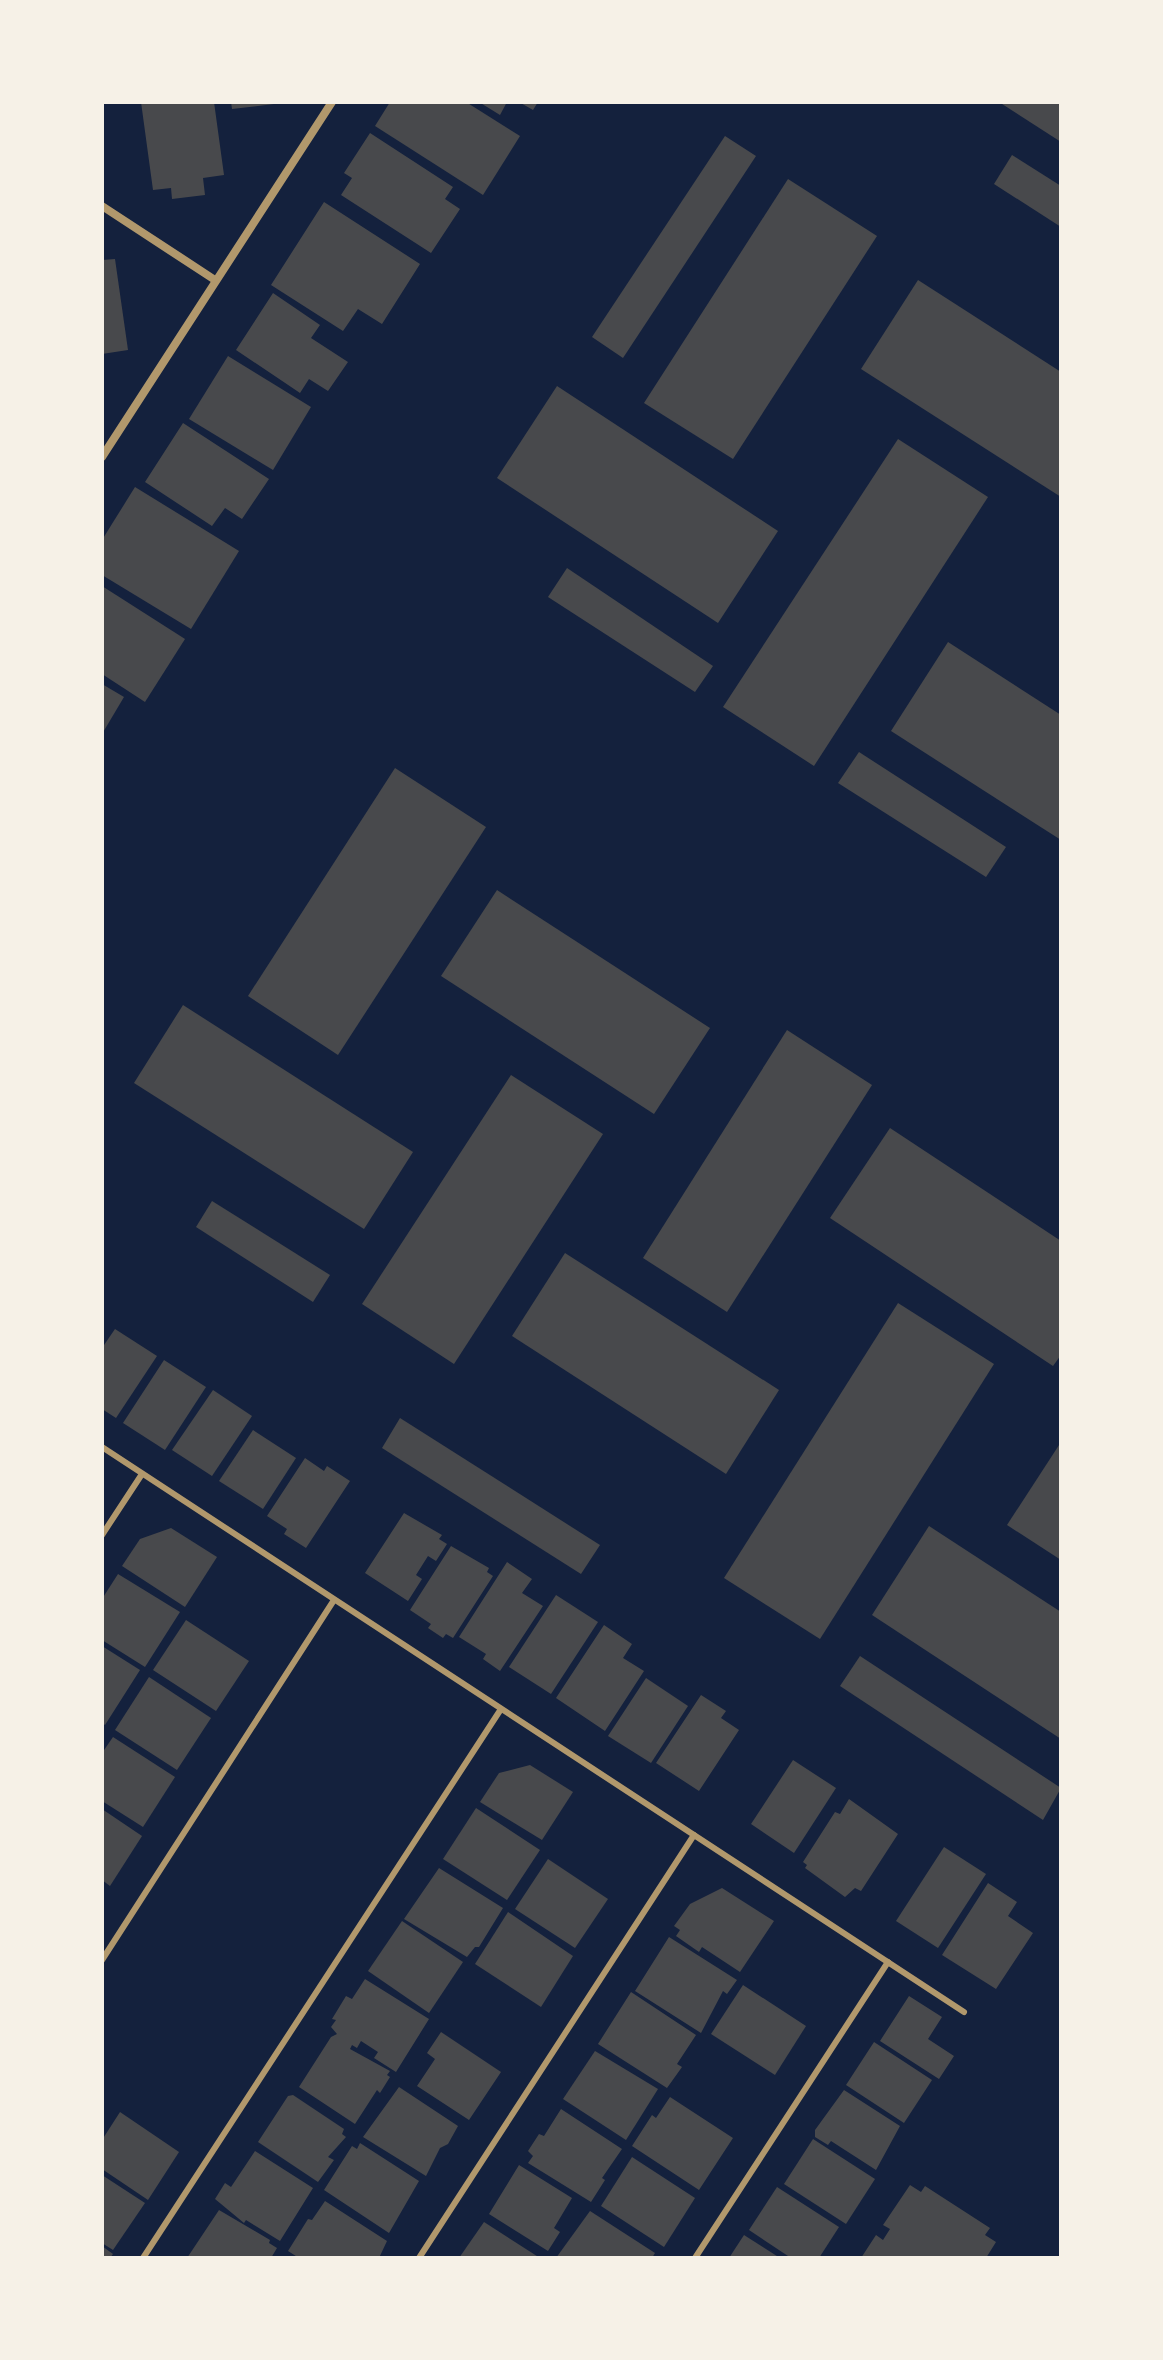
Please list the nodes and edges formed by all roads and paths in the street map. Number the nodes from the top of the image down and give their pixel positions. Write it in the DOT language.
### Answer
graph roads {
  1 [pos="332,102"];
  2 [pos="102,206"];
  3 [pos="215,280"];
  4 [pos="102,457"];
  5 [pos="102,1447"];
  6 [pos="142,1474"];
  7 [pos="102,1535"];
  8 [pos="334,1600"];
  9 [pos="501,1709"];
  10 [pos="694,1835"];
  11 [pos="102,1960"];
  12 [pos="888,1962"];
  13 [pos="964,2012"];
  14 [pos="143,2258"];
  15 [pos="419,2258"];
  16 [pos="695,2258"];
  1 -- 3 [label="street"];
  2 -- 3 [label="street"];
  3 -- 4 [label="street"];
  5 -- 6 [label="lane"];
  6 -- 7 [label="lane"];
  6 -- 8 [label="lane"];
  8 -- 9 [label="lane"];
  8 -- 11 [label="lane"];
  9 -- 10 [label="lane"];
  9 -- 14 [label="lane"];
  10 -- 12 [label="lane"];
  10 -- 15 [label="lane"];
  12 -- 13 [label="lane"];
  12 -- 16 [label="lane"];
}
